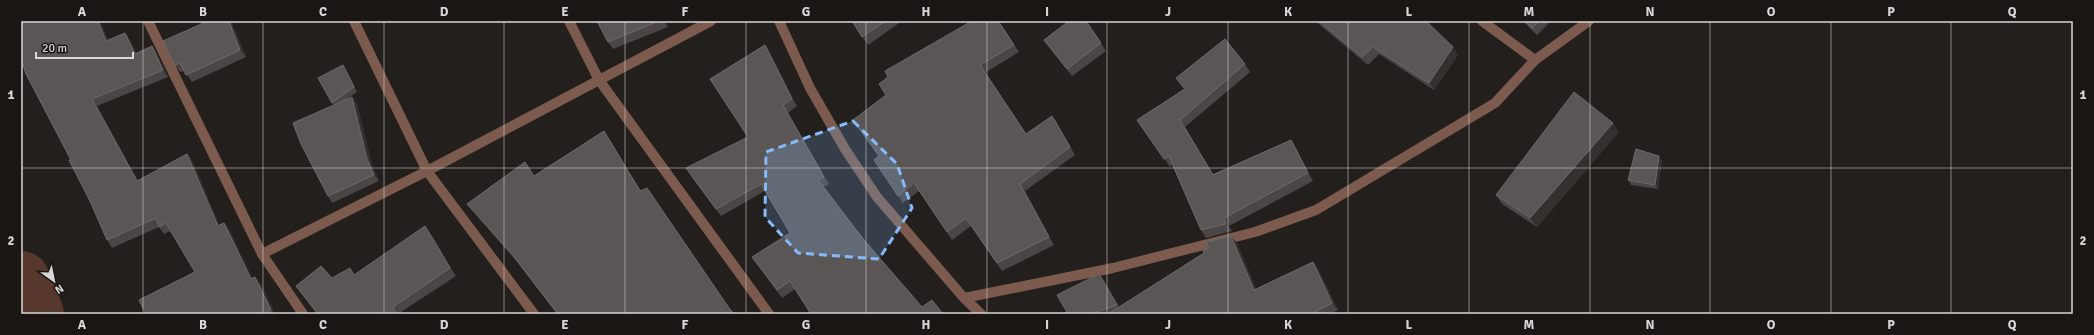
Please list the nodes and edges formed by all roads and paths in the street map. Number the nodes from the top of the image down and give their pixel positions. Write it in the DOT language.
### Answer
graph roads {
  1 [pos="148,21"];
  2 [pos="354,21"];
  3 [pos="569,21"];
  4 [pos="711,21"];
  5 [pos="779,21"];
  6 [pos="1482,21"];
  7 [pos="1589,21"];
  8 [pos="1535,60"];
  9 [pos="599,80"];
  10 [pos="427,171"];
  11 [pos="262,254"];
  12 [pos="964,298"];
  13 [pos="303,314"];
  14 [pos="534,314"];
  15 [pos="769,314"];
  16 [pos="981,314"];
  1 -- 11 [label="street"];
  2 -- 10 [label="street"];
  3 -- 9 [label="street"];
  4 -- 9 [label="street"];
  5 -- 12 [label="street"];
  6 -- 8 [label="street"];
  7 -- 8 [label="street"];
  8 -- 12 [label="street"];
  9 -- 10 [label="street"];
  9 -- 15 [label="street"];
  10 -- 11 [label="street"];
  10 -- 14 [label="street"];
  11 -- 13 [label="street"];
  12 -- 16 [label="street"];
}
